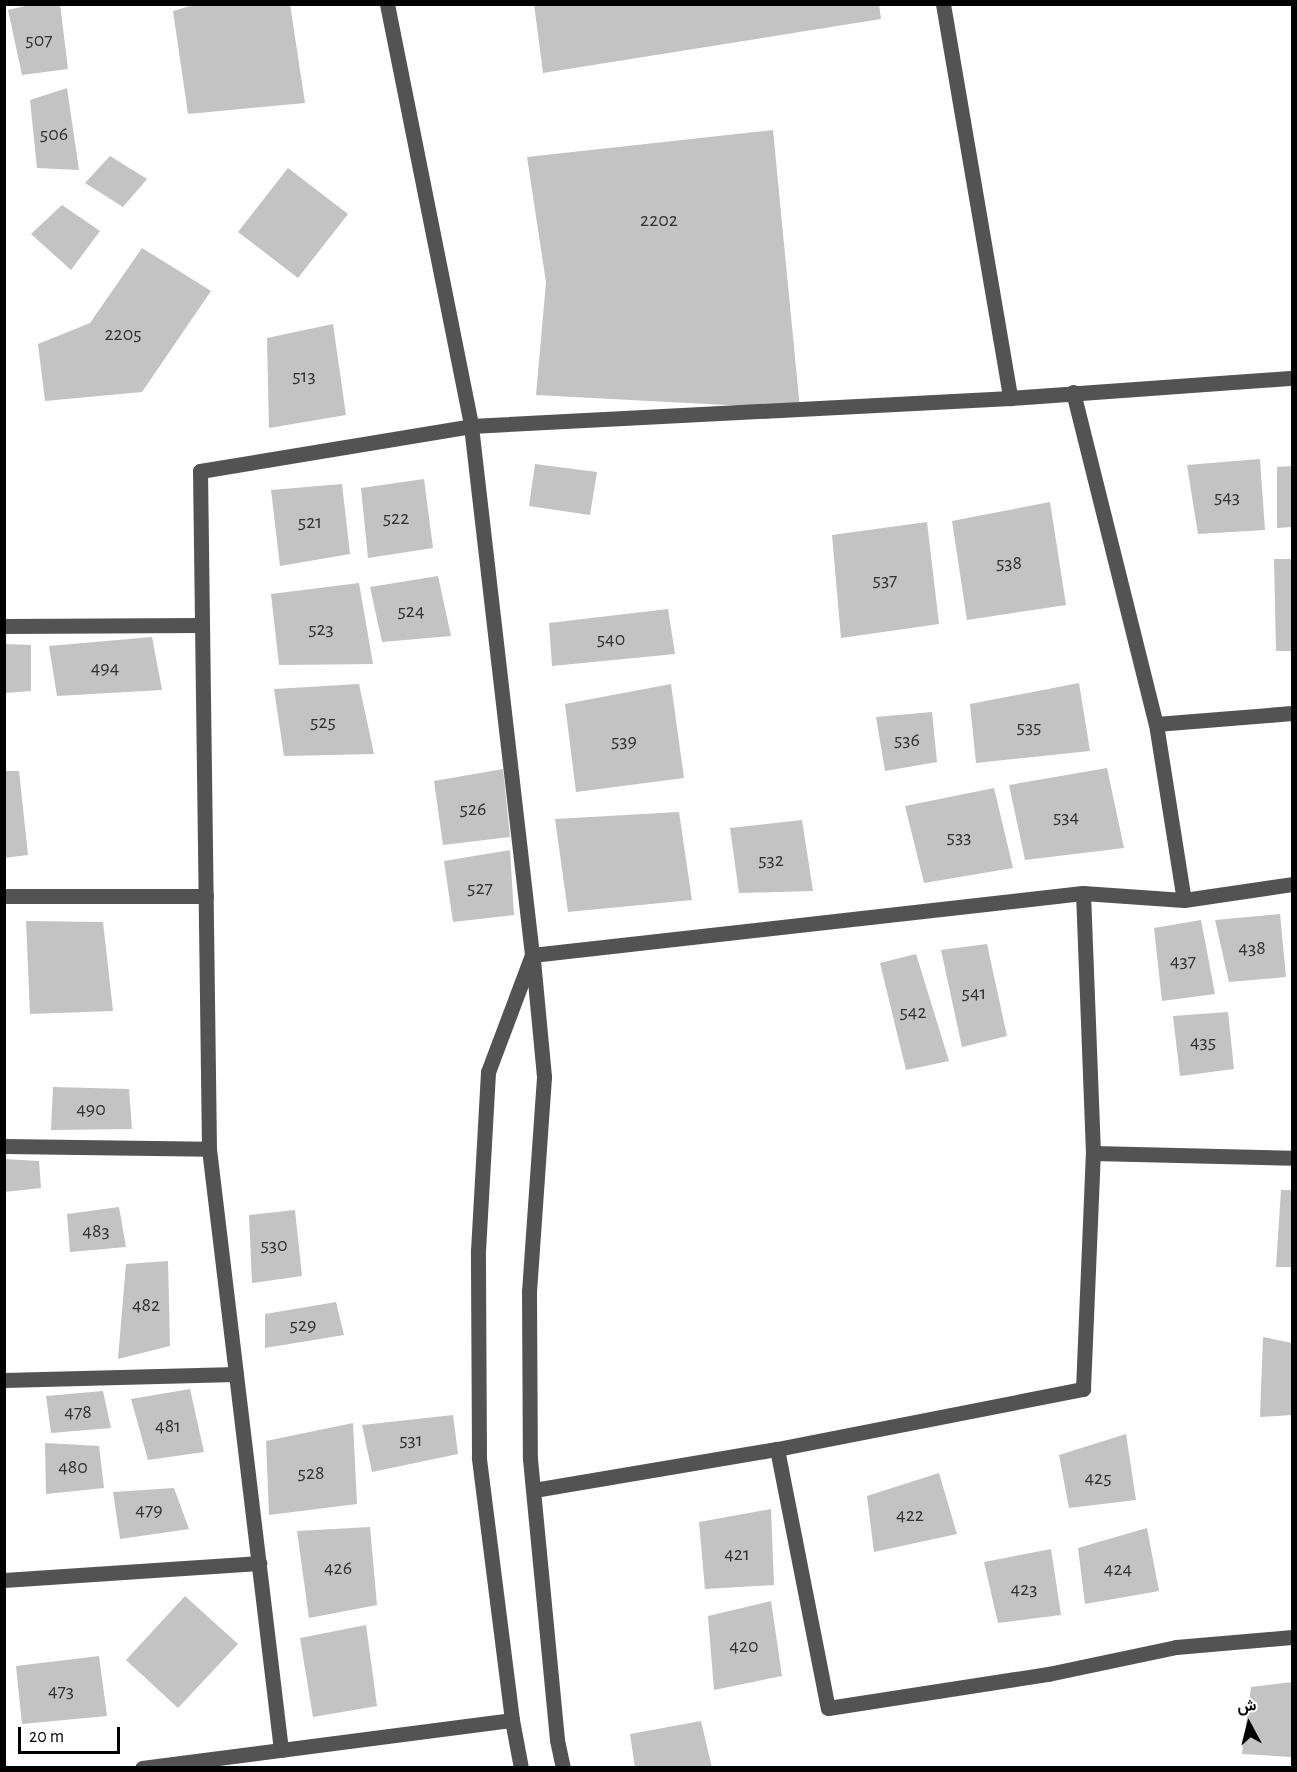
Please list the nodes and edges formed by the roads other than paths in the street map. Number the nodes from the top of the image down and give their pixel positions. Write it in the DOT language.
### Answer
graph roads {
  1 [pos="387,4"];
  2 [pos="943,4"];
  3 [pos="1293,378"];
  4 [pos="1073,392"];
  5 [pos="1010,398"];
  6 [pos="471,426"];
  7 [pos="4,626"];
  8 [pos="201,626"];
  9 [pos="1293,713"];
  10 [pos="1156,724"];
  11 [pos="1293,884"];
  12 [pos="1083,893"];
  13 [pos="4,896"];
  14 [pos="206,897"];
  15 [pos="1184,900"];
  16 [pos="532,955"];
  17 [pos="4,1146"];
  18 [pos="209,1149"];
  19 [pos="1093,1153"];
  20 [pos="1293,1158"];
  21 [pos="236,1374"];
  22 [pos="4,1380"];
  23 [pos="777,1449"];
  24 [pos="534,1490"];
  25 [pos="259,1563"];
  26 [pos="4,1580"];
  27 [pos="1293,1637"];
  28 [pos="512,1720"];
  29 [pos="281,1750"];
  30 [pos="142,1767"];
  31 [pos="521,1767"];
  32 [pos="563,1767"];
  1 -- 6 [label="street"];
  2 -- 5 [label="street"];
  3 -- 4 [label="street"];
  4 -- 5 [label="street"];
  4 -- 10 [label="street"];
  5 -- 6 [label="street"];
  6 -- 8 [label="street"];
  6 -- 16 [label="street"];
  7 -- 8 [label="street"];
  8 -- 14 [label="street"];
  9 -- 10 [label="street"];
  10 -- 15 [label="street"];
  11 -- 15 [label="street"];
  12 -- 15 [label="street"];
  12 -- 16 [label="street"];
  12 -- 19 [label="street"];
  13 -- 14 [label="street"];
  14 -- 18 [label="street"];
  16 -- 24 [label="street"];
  16 -- 28 [label="street"];
  17 -- 18 [label="street"];
  18 -- 21 [label="street"];
  19 -- 20 [label="street"];
  19 -- 23 [label="street"];
  21 -- 22 [label="street"];
  21 -- 25 [label="street"];
  23 -- 24 [label="street"];
  23 -- 27 [label="street"];
  24 -- 32 [label="street"];
  25 -- 26 [label="street"];
  25 -- 29 [label="street"];
  28 -- 29 [label="street"];
  28 -- 31 [label="street"];
  29 -- 30 [label="street"];
}
